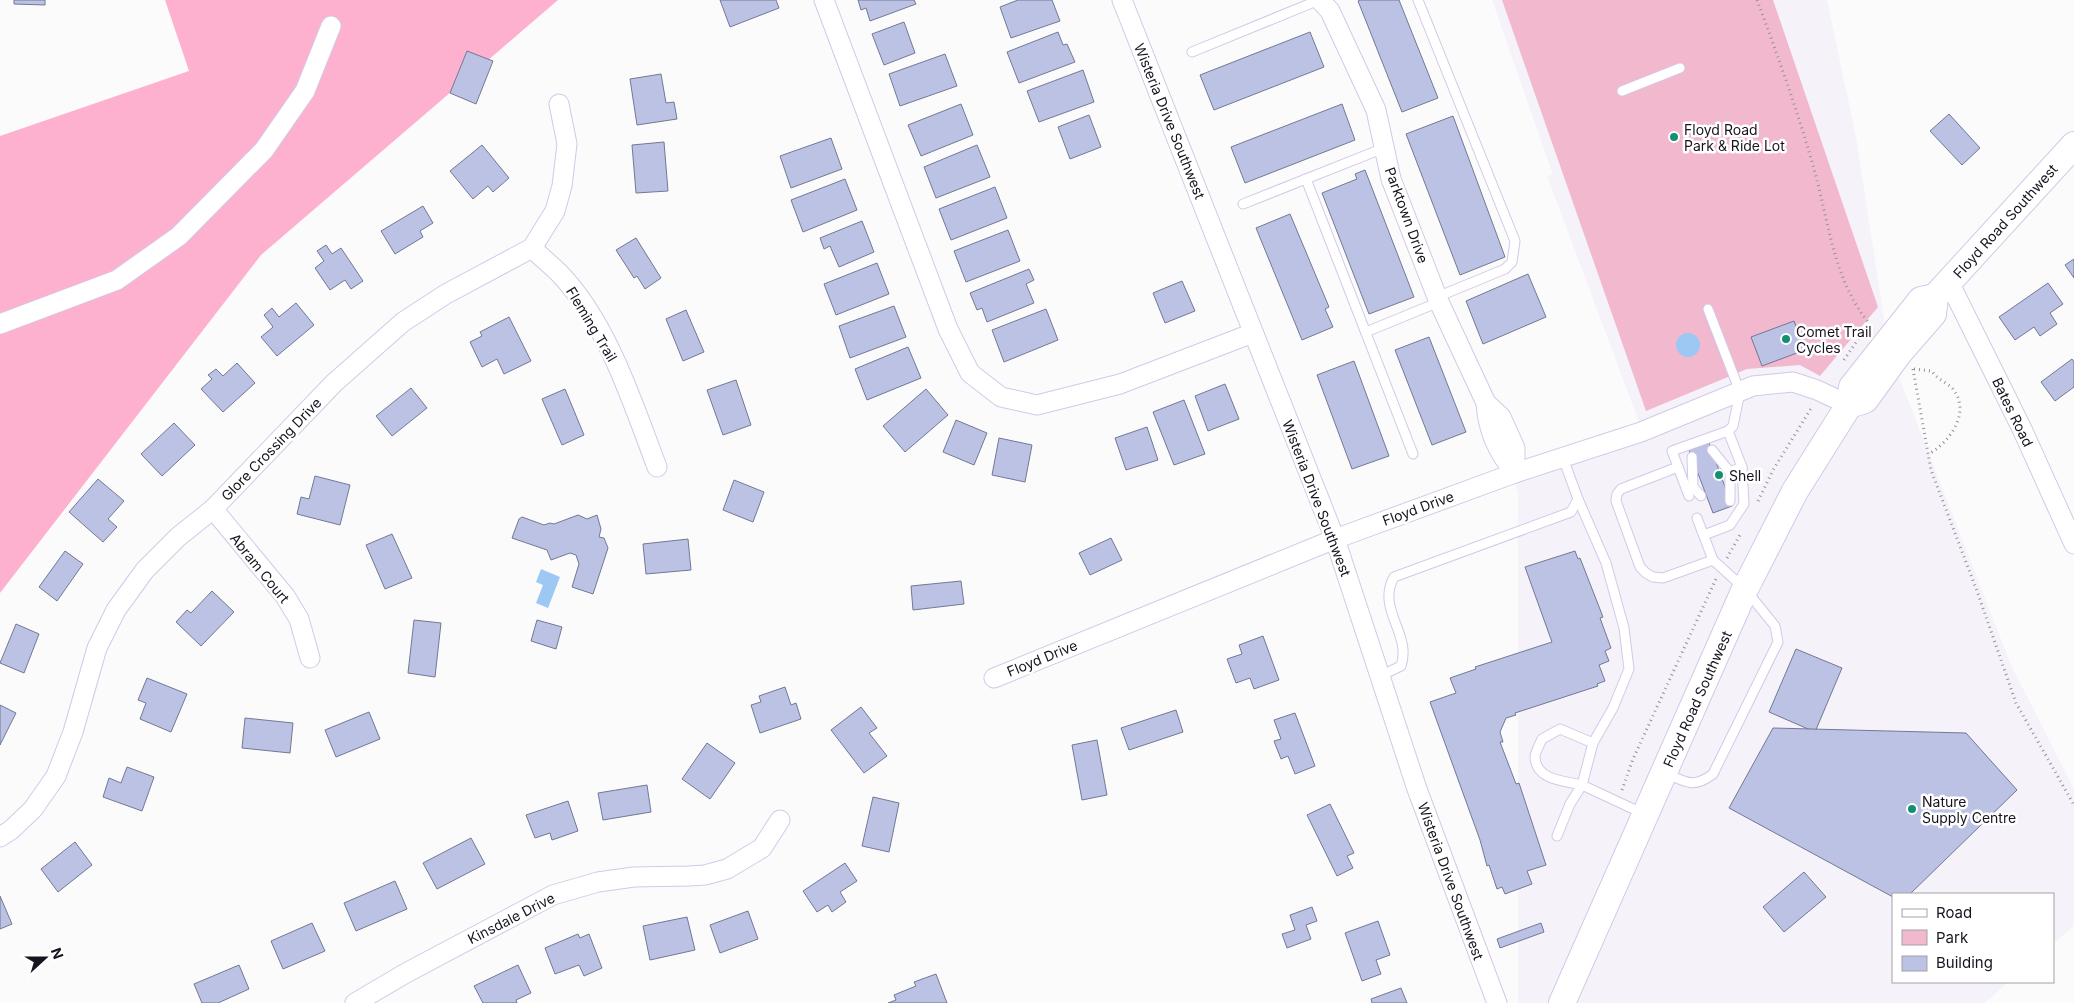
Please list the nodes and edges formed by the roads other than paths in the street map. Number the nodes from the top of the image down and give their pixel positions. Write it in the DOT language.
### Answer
graph roads {
  1 [pos="824,0"];
  2 [pos="1122,0"];
  3 [pos="1319,0"];
  4 [pos="1418,0"];
  5 [pos="331,26"];
  6 [pos="1192,52"];
  7 [pos="1680,68"];
  8 [pos="1622,91"];
  9 [pos="559,104"];
  10 [pos="2074,145"];
  11 [pos="1384,148"];
  12 [pos="1306,179"];
  13 [pos="1243,204"];
  14 [pos="532,248"];
  15 [pos="1942,289"];
  16 [pos="1438,300"];
  17 [pos="1708,310"];
  18 [pos="0,324"];
  19 [pos="1366,332"];
  20 [pos="1253,333"];
  21 [pos="1740,392"];
  22 [pos="1849,404"];
  23 [pos="1728,431"];
  24 [pos="1712,450"];
  25 [pos="1413,454"];
  26 [pos="1563,458"];
  27 [pos="1692,458"];
  28 [pos="657,467"];
  29 [pos="1678,467"];
  30 [pos="1742,467"];
  31 [pos="1718,469"];
  32 [pos="1730,472"];
  33 [pos="1515,473"];
  34 [pos="1700,476"];
  35 [pos="1725,486"];
  36 [pos="1689,490"];
  37 [pos="1704,495"];
  38 [pos="1578,499"];
  39 [pos="1730,501"];
  40 [pos="213,509"];
  41 [pos="1697,518"];
  42 [pos="1704,535"];
  43 [pos="1335,538"];
  44 [pos="2074,544"];
  45 [pos="1712,560"];
  46 [pos="1745,589"];
  47 [pos="310,658"];
  48 [pos="1380,676"];
  49 [pos="994,678"];
  50 [pos="1593,743"];
  51 [pos="1664,773"];
  52 [pos="1582,785"];
  53 [pos="1646,815"];
  54 [pos="780,820"];
  55 [pos="1557,836"];
  56 [pos="0,837"];
  57 [pos="355,1003"];
  58 [pos="1496,1003"];
  59 [pos="1562,1003"];
  1 -- 20 [label="street"];
  2 -- 20 [label="street, Wisteria Drive Southwest"];
  3 -- 6 [label="lane"];
  3 -- 11 [label="street, Parktown Drive"];
  4 -- 16 [label="lane"];
  5 -- 18 [label="street"];
  7 -- 8 [label="lane"];
  9 -- 14 [label="street"];
  10 -- 15 [label="main road, Floyd Road Southwest"];
  11 -- 12 [label="lane"];
  11 -- 16 [label="street, Parktown Drive"];
  12 -- 13 [label="lane"];
  12 -- 19 [label="lane"];
  14 -- 28 [label="street, Fleming Trail"];
  14 -- 40 [label="street, Glore Crossing Drive"];
  15 -- 22 [label="main road, Floyd Road Southwest"];
  15 -- 44 [label="street, Bates Road"];
  16 -- 19 [label="lane"];
  16 -- 33 [label="street, Parktown Drive"];
  17 -- 21 [label="lane"];
  19 -- 25 [label="lane"];
  20 -- 43 [label="street, Wisteria Drive Southwest"];
  21 -- 22 [label="street, Floyd Drive"];
  21 -- 23 [label="lane"];
  21 -- 26 [label="street, Floyd Drive"];
  22 -- 46 [label="main road, Floyd Road Southwest"];
  23 -- 29 [label="lane"];
  23 -- 30 [label="lane"];
  24 -- 32 [label="lane"];
  26 -- 33 [label="street, Floyd Drive"];
  26 -- 38 [label="lane"];
  27 -- 36 [label="lane"];
  29 -- 36 [label="lane"];
  29 -- 45 [label="lane"];
  30 -- 32 [label="lane"];
  30 -- 42 [label="lane"];
  31 -- 32 [label="lane"];
  32 -- 35 [label="lane"];
  32 -- 39 [label="lane"];
  33 -- 43 [label="street, Floyd Drive"];
  34 -- 36 [label="lane"];
  36 -- 37 [label="lane"];
  38 -- 48 [label="lane"];
  38 -- 50 [label="lane"];
  40 -- 47 [label="street, Abram Court"];
  40 -- 56 [label="street, Glore Crossing Drive"];
  41 -- 42 [label="lane"];
  42 -- 45 [label="lane"];
  43 -- 48 [label="street, Wisteria Drive Southwest"];
  43 -- 49 [label="street, Floyd Drive"];
  45 -- 46 [label="lane"];
  46 -- 51 [label="main road, Floyd Road Southwest"];
  46 -- 51 [label="lane"];
  48 -- 58 [label="street, Wisteria Drive Southwest"];
  50 -- 52 [label="lane"];
  50 -- 52 [label="lane"];
  51 -- 53 [label="main road, Floyd Road Southwest"];
  52 -- 53 [label="lane"];
  52 -- 55 [label="lane"];
  53 -- 59 [label="main road, Floyd Road Southwest"];
  54 -- 57 [label="street, Kinsdale Drive"];
}
